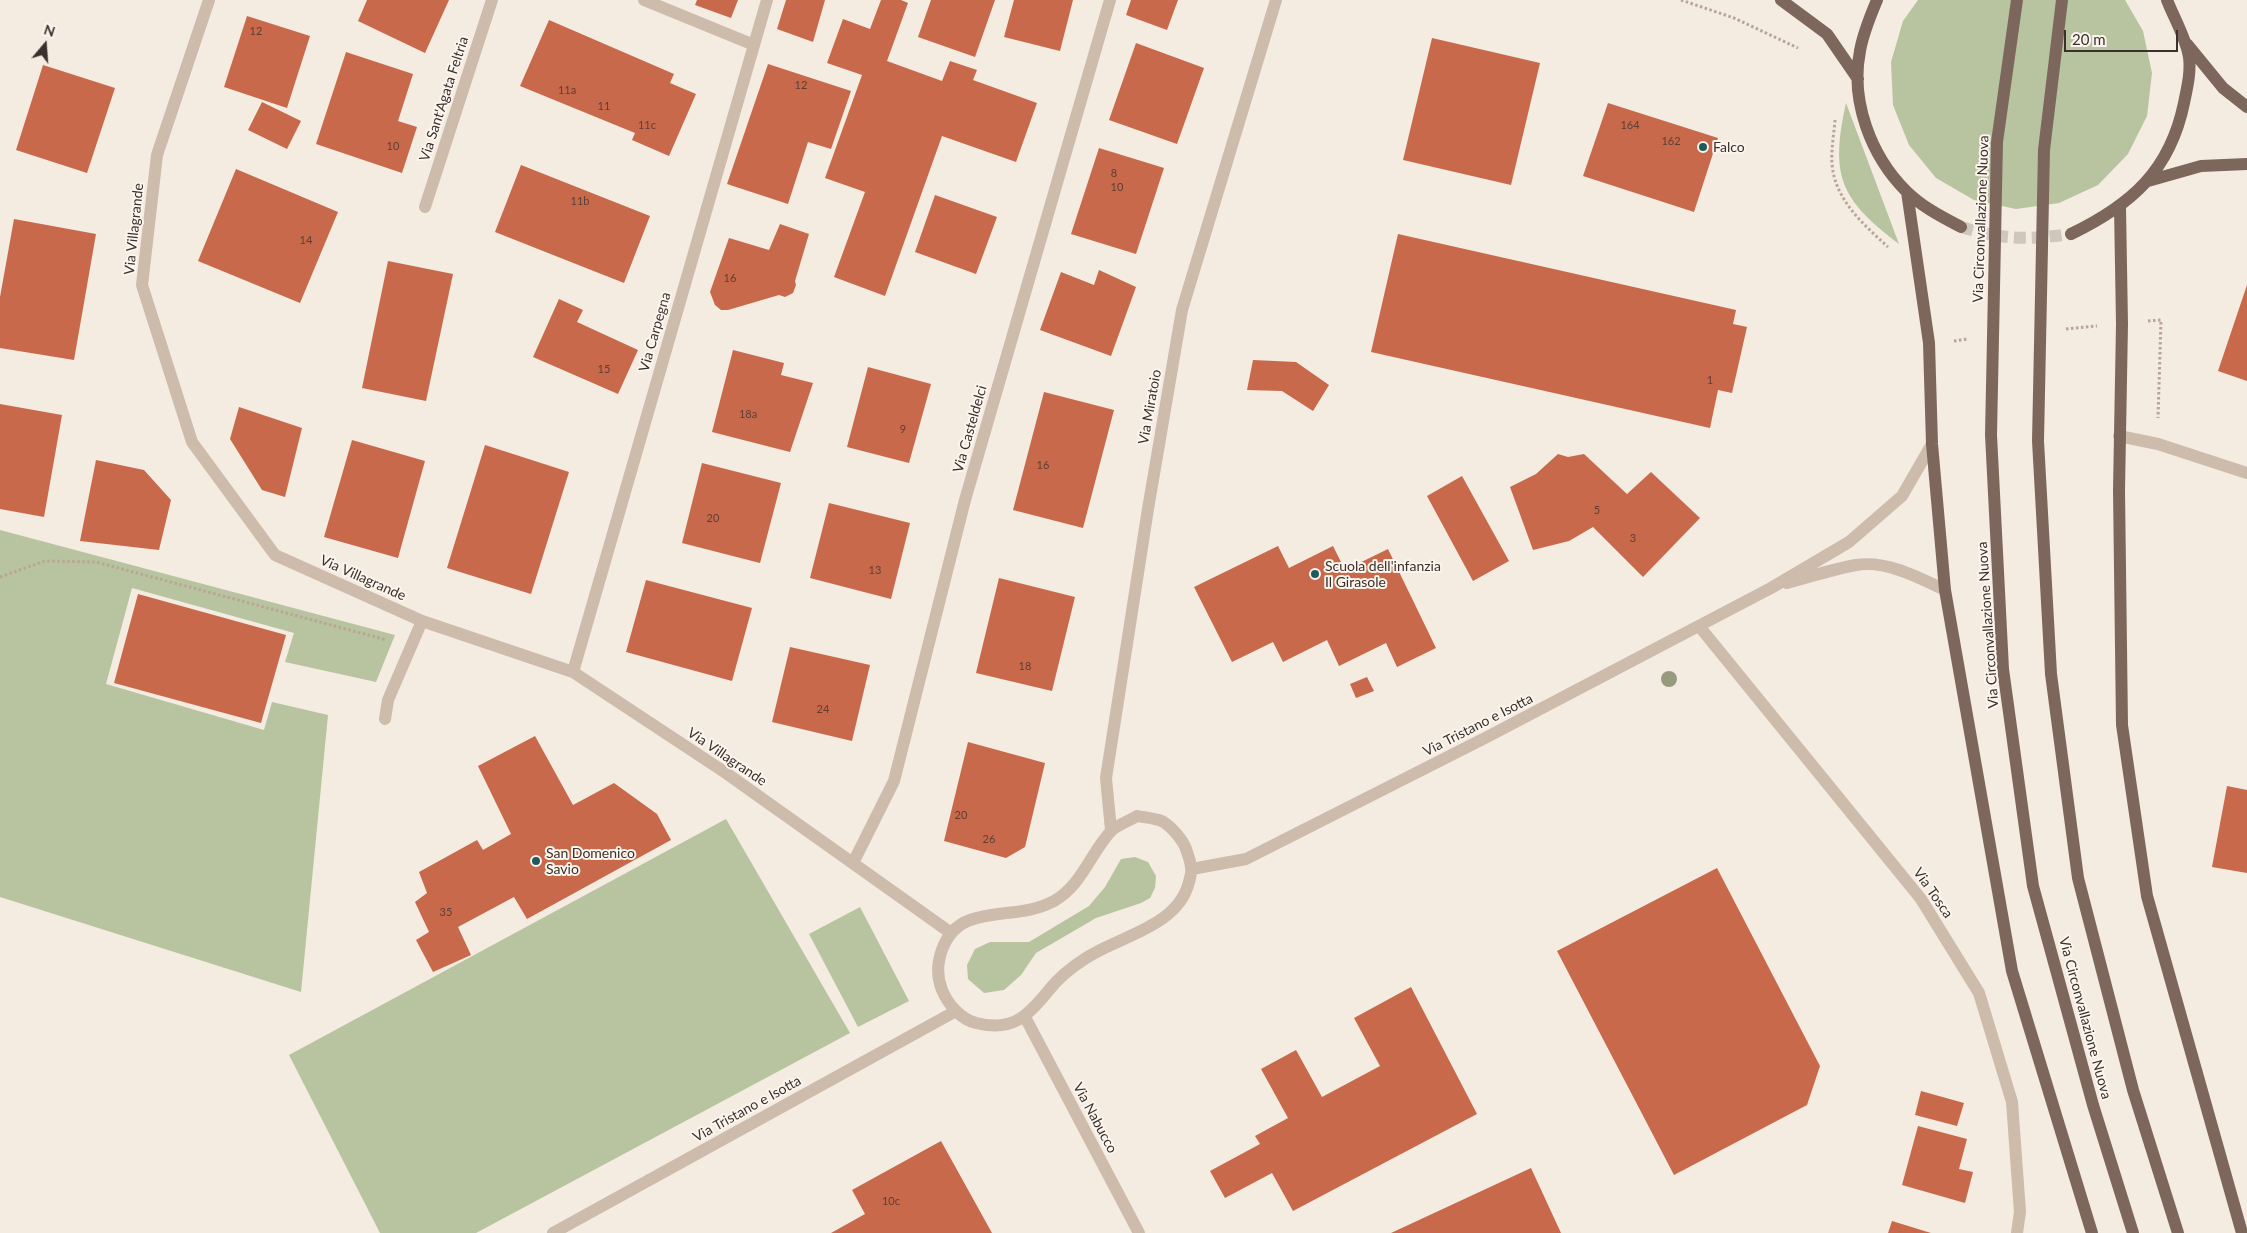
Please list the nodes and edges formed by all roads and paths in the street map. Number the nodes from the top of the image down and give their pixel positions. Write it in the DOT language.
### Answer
graph roads {
  1 [pos="209,0"];
  2 [pos="492,0"];
  3 [pos="644,0"];
  4 [pos="768,0"];
  5 [pos="1110,0"];
  6 [pos="1276,0"];
  7 [pos="1681,0"];
  8 [pos="1781,0"];
  9 [pos="1877,0"];
  10 [pos="2017,0"];
  11 [pos="2062,0"];
  12 [pos="2167,0"];
  13 [pos="2182,39"];
  14 [pos="754,45"];
  15 [pos="1799,48"];
  16 [pos="1858,79"];
  17 [pos="2247,107"];
  18 [pos="1836,117"];
  19 [pos="2247,164"];
  20 [pos="2148,181"];
  21 [pos="1907,192"];
  22 [pos="425,207"];
  23 [pos="2120,207"];
  24 [pos="1961,227"];
  25 [pos="2071,234"];
  26 [pos="1889,248"];
  27 [pos="2161,320"];
  28 [pos="2119,436"];
  29 [pos="1932,444"];
  30 [pos="2158,444"];
  31 [pos="2247,472"];
  32 [pos="0,577"];
  33 [pos="1770,588"];
  34 [pos="1945,590"];
  35 [pos="422,621"];
  36 [pos="1698,626"];
  37 [pos="411,646"];
  38 [pos="573,672"];
  39 [pos="385,719"];
  40 [pos="1112,830"];
  41 [pos="853,863"];
  42 [pos="1192,869"];
  43 [pos="951,934"];
  44 [pos="956,1011"];
  45 [pos="1025,1017"];
  46 [pos="553,1233"];
  47 [pos="1138,1233"];
  48 [pos="2017,1233"];
  49 [pos="2092,1233"];
  50 [pos="2133,1233"];
  51 [pos="2178,1233"];
  52 [pos="2242,1233"];
  1 -- 35 [label="street, Via Villagrande"];
  2 -- 22 [label="street, Via Sant'Agata Feltria"];
  3 -- 14 [label="street"];
  4 -- 14 [label="street, Via Carpegna"];
  5 -- 41 [label="street, Via Casteldelci"];
  6 -- 40 [label="street, Via Miratoio"];
  7 -- 15 [label="path"];
  8 -- 16 [label="main road"];
  9 -- 16 [label="main road"];
  10 -- 50 [label="main road, Via Circonvallazione Nuova, bridge"];
  11 -- 51 [label="main road, Via Circonvallazione Nuova, bridge"];
  12 -- 13 [label="main road"];
  13 -- 17 [label="main road"];
  13 -- 20 [label="main road"];
  14 -- 38 [label="street, Via Carpegna"];
  16 -- 21 [label="main road"];
  18 -- 26 [label="path"];
  19 -- 20 [label="main road"];
  20 -- 23 [label="main road"];
  21 -- 24 [label="main road"];
  21 -- 29 [label="main road"];
  23 -- 25 [label="main road"];
  23 -- 28 [label="main road"];
  27 -- 30 [label="path"];
  28 -- 30 [label="street"];
  28 -- 52 [label="main road"];
  29 -- 33 [label="street, Via Tristano e Isotta"];
  29 -- 34 [label="main road"];
  30 -- 31 [label="street"];
  32 -- 37 [label="path"];
  33 -- 34 [label="street, Via Tristano e Isotta"];
  33 -- 36 [label="street, Via Tristano e Isotta"];
  34 -- 49 [label="main road"];
  35 -- 37 [label="street"];
  35 -- 38 [label="street, Via Villagrande"];
  36 -- 42 [label="street, Via Tristano e Isotta"];
  36 -- 48 [label="street, Via Tosca"];
  37 -- 39 [label="street"];
  38 -- 41 [label="street, Via Villagrande"];
  40 -- 42 [label="street"];
  40 -- 43 [label="street"];
  41 -- 43 [label="street, Via Villagrande"];
  42 -- 45 [label="street"];
  43 -- 44 [label="street"];
  44 -- 45 [label="street"];
  44 -- 46 [label="street, Via Tristano e Isotta"];
  45 -- 47 [label="street, Via Nabucco"];
}
